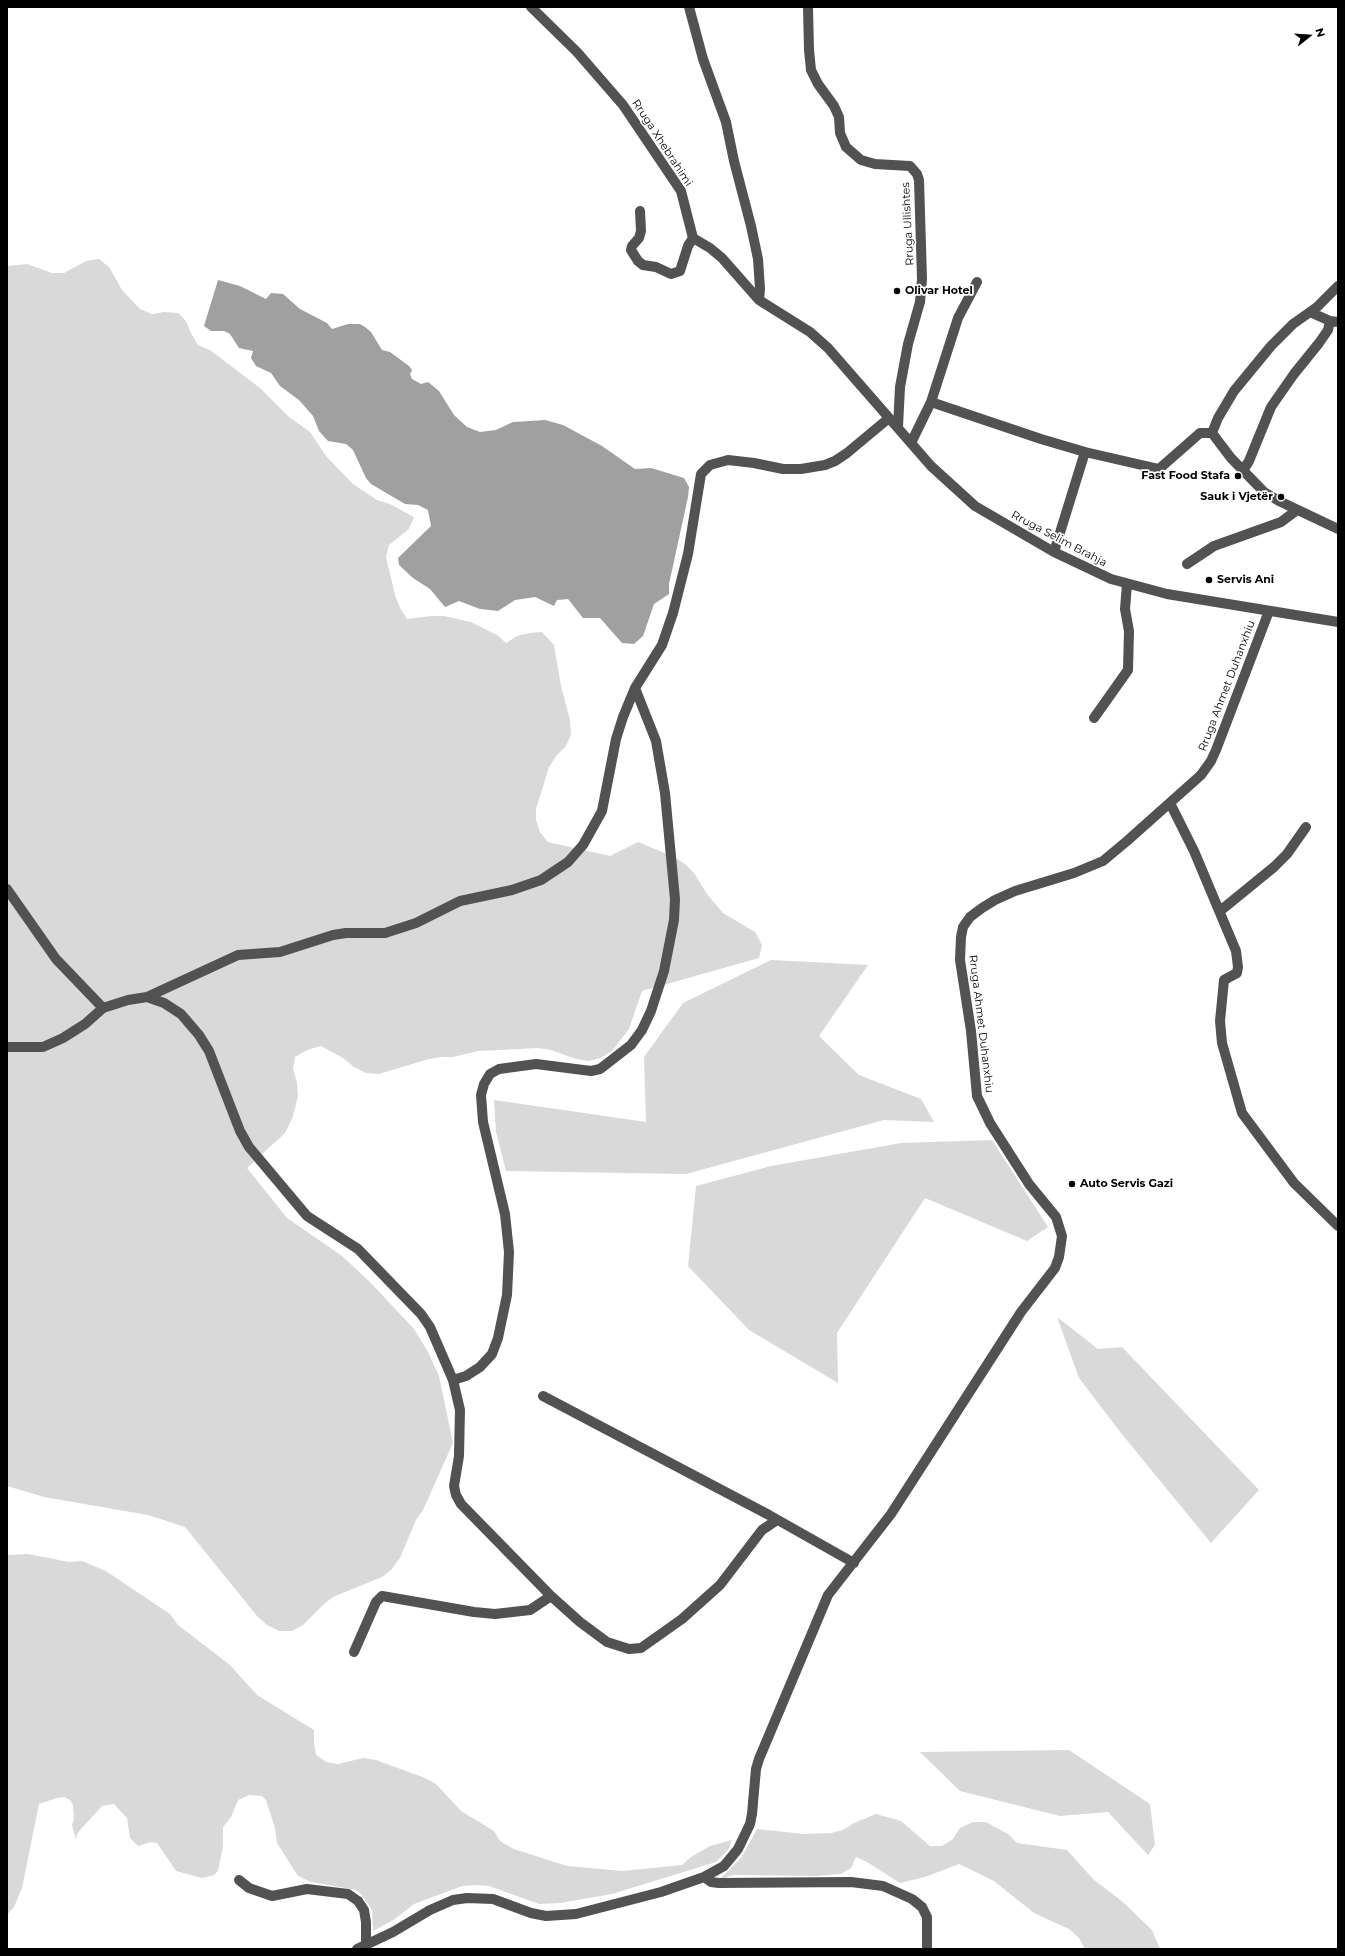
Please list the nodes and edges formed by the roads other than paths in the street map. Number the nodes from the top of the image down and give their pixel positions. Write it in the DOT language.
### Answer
graph roads {
  1 [pos="531,7"];
  2 [pos="689,7"];
  3 [pos="808,7"];
  4 [pos="640,211"];
  5 [pos="693,238"];
  6 [pos="977,282"];
  7 [pos="1338,286"];
  8 [pos="759,300"];
  9 [pos="1310,312"];
  10 [pos="1334,322"];
  11 [pos="931,402"];
  12 [pos="889,418"];
  13 [pos="898,427"];
  14 [pos="1212,433"];
  15 [pos="911,443"];
  16 [pos="1085,452"];
  17 [pos="1244,469"];
  18 [pos="1297,510"];
  19 [pos="1338,529"];
  20 [pos="1054,552"];
  21 [pos="1187,564"];
  22 [pos="1127,584"];
  23 [pos="1269,611"];
  24 [pos="1338,622"];
  25 [pos="635,688"];
  26 [pos="1094,718"];
  27 [pos="1170,803"];
  28 [pos="1306,827"];
  29 [pos="7,889"];
  30 [pos="1220,910"];
  31 [pos="147,998"];
  32 [pos="103,1008"];
  33 [pos="7,1047"];
  34 [pos="1338,1226"];
  35 [pos="453,1380"];
  36 [pos="543,1396"];
  37 [pos="777,1520"];
  38 [pos="854,1563"];
  39 [pos="551,1596"];
  40 [pos="354,1652"];
  41 [pos="704,1877"];
  42 [pos="239,1880"];
  43 [pos="361,1947"];
  44 [pos="927,1949"];
  1 -- 5 [label="street, Rruga Xhebrahimi"];
  2 -- 8 [label="street"];
  3 -- 13 [label="street, Rruga Ullishtes"];
  4 -- 5 [label="street"];
  5 -- 8 [label="street"];
  6 -- 11 [label="street"];
  7 -- 9 [label="street"];
  8 -- 12 [label="street"];
  9 -- 10 [label="street"];
  9 -- 14 [label="street"];
  10 -- 17 [label="street"];
  11 -- 15 [label="street"];
  11 -- 16 [label="street"];
  12 -- 13 [label="street"];
  12 -- 25 [label="street"];
  13 -- 15 [label="street, Rruga Selim Brahja"];
  14 -- 16 [label="street"];
  14 -- 17 [label="street"];
  15 -- 20 [label="street, Rruga Selim Brahja"];
  16 -- 20 [label="street"];
  17 -- 18 [label="street"];
  18 -- 19 [label="street"];
  18 -- 21 [label="street"];
  20 -- 22 [label="street, Rruga Selim Brahja"];
  22 -- 23 [label="street, Rruga Selim Brahja"];
  22 -- 26 [label="street"];
  23 -- 24 [label="street, Rruga Selim Brahja"];
  23 -- 27 [label="street, Rruga Ahmet Duhanxhiu"];
  25 -- 31 [label="street"];
  25 -- 35 [label="street"];
  27 -- 30 [label="street"];
  27 -- 38 [label="street, Rruga Ahmet Duhanxhiu"];
  28 -- 30 [label="street"];
  29 -- 32 [label="street"];
  30 -- 34 [label="street"];
  31 -- 32 [label="street"];
  31 -- 35 [label="street"];
  32 -- 33 [label="street"];
  35 -- 39 [label="street"];
  36 -- 37 [label="street"];
  37 -- 38 [label="street"];
  37 -- 39 [label="street"];
  38 -- 41 [label="street, Rruga Ahmet Duhanxhiu"];
  39 -- 40 [label="street"];
  41 -- 43 [label="street"];
  41 -- 44 [label="street"];
  42 -- 43 [label="street"];
}
